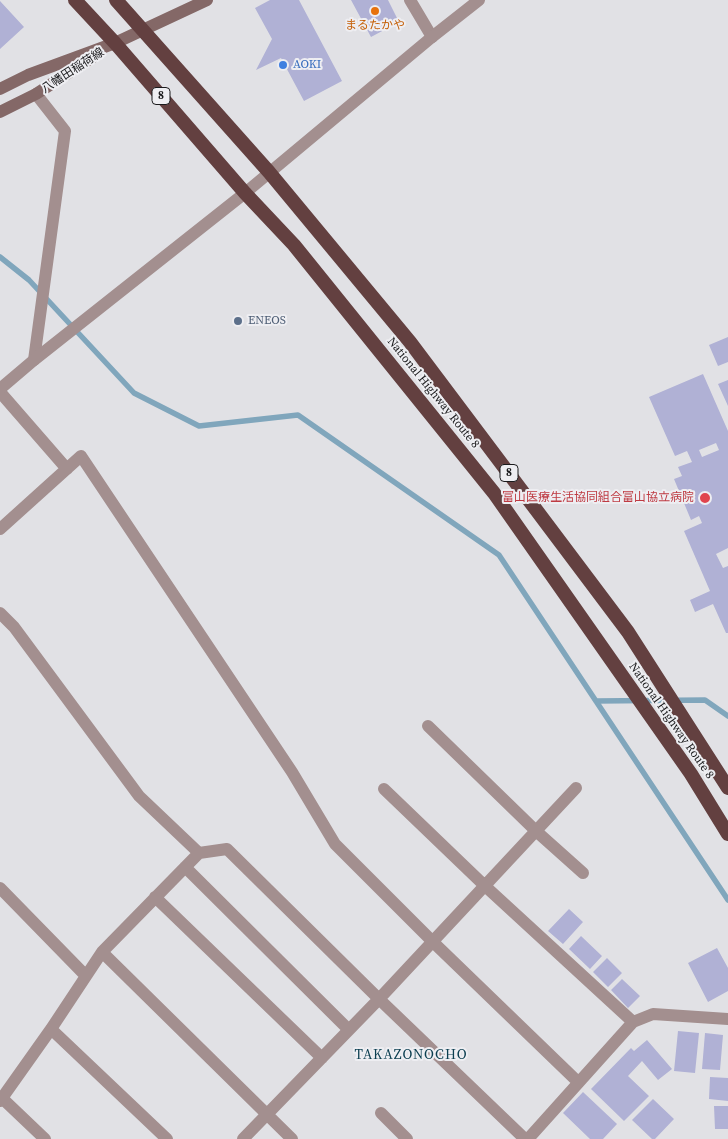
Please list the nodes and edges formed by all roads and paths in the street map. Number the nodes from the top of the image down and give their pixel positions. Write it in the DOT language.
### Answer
graph roads {
  1 [pos="75,0"];
  2 [pos="116,0"];
  3 [pos="207,0"];
  4 [pos="410,0"];
  5 [pos="479,0"];
  6 [pos="142,31"];
  7 [pos="432,37"];
  8 [pos="115,43"];
  9 [pos="0,89"];
  10 [pos="36,94"];
  11 [pos="0,112"];
  12 [pos="269,172"];
  13 [pos="245,193"];
  14 [pos="34,360"];
  15 [pos="0,391"];
  16 [pos="67,469"];
  17 [pos="0,529"];
  18 [pos="0,613"];
  19 [pos="428,726"];
  20 [pos="576,788"];
  21 [pos="728,788"];
  22 [pos="384,789"];
  23 [pos="536,831"];
  24 [pos="728,834"];
  25 [pos="199,853"];
  26 [pos="185,867"];
  27 [pos="583,874"];
  28 [pos="485,886"];
  29 [pos="0,888"];
  30 [pos="155,897"];
  31 [pos="433,942"];
  32 [pos="102,952"];
  33 [pos="86,976"];
  34 [pos="379,999"];
  35 [pos="728,1019"];
  36 [pos="633,1022"];
  37 [pos="51,1028"];
  38 [pos="349,1030"];
  39 [pos="322,1058"];
  40 [pos="578,1082"];
  41 [pos="1,1100"];
  42 [pos="381,1113"];
  43 [pos="267,1114"];
  44 [pos="45,1139"];
  45 [pos="167,1139"];
  46 [pos="243,1139"];
  47 [pos="292,1139"];
  48 [pos="408,1139"];
  49 [pos="526,1139"];
  1 -- 8 [label="highway, National Highway Route 8 / 8"];
  2 -- 6 [label="highway, National Highway Route 8 / 8"];
  3 -- 6 [label="main road"];
  4 -- 7 [label="street"];
  5 -- 7 [label="street"];
  6 -- 8 [label="main road"];
  6 -- 12 [label="highway, National Highway Route 8 / 8"];
  7 -- 12 [label="street"];
  8 -- 9 [label="main road, 八幡田稲荷線"];
  8 -- 10 [label="main road, 八幡田稲荷線"];
  8 -- 13 [label="highway, National Highway Route 8 / 8"];
  10 -- 11 [label="main road, 八幡田稲荷線"];
  10 -- 14 [label="street"];
  12 -- 13 [label="street"];
  12 -- 21 [label="highway, National Highway Route 8 / 8"];
  13 -- 14 [label="street"];
  13 -- 24 [label="highway, National Highway Route 8 / 8"];
  14 -- 15 [label="street"];
  15 -- 16 [label="street"];
  16 -- 17 [label="street"];
  16 -- 31 [label="street"];
  18 -- 25 [label="street"];
  19 -- 23 [label="street"];
  20 -- 23 [label="street"];
  22 -- 28 [label="street"];
  23 -- 27 [label="street"];
  23 -- 28 [label="street"];
  25 -- 26 [label="street"];
  25 -- 34 [label="street"];
  26 -- 30 [label="street"];
  26 -- 38 [label="street"];
  28 -- 31 [label="street"];
  28 -- 36 [label="street"];
  29 -- 33 [label="street"];
  30 -- 32 [label="street"];
  30 -- 39 [label="street"];
  31 -- 34 [label="street"];
  31 -- 40 [label="street"];
  32 -- 33 [label="street"];
  32 -- 43 [label="street"];
  33 -- 37 [label="street"];
  34 -- 38 [label="street"];
  34 -- 49 [label="street"];
  35 -- 36 [label="street"];
  36 -- 40 [label="street"];
  37 -- 41 [label="street"];
  37 -- 45 [label="street"];
  38 -- 39 [label="street"];
  39 -- 43 [label="street"];
  40 -- 49 [label="street"];
  41 -- 44 [label="street"];
  42 -- 48 [label="street"];
  43 -- 46 [label="street"];
  43 -- 47 [label="street"];
}
